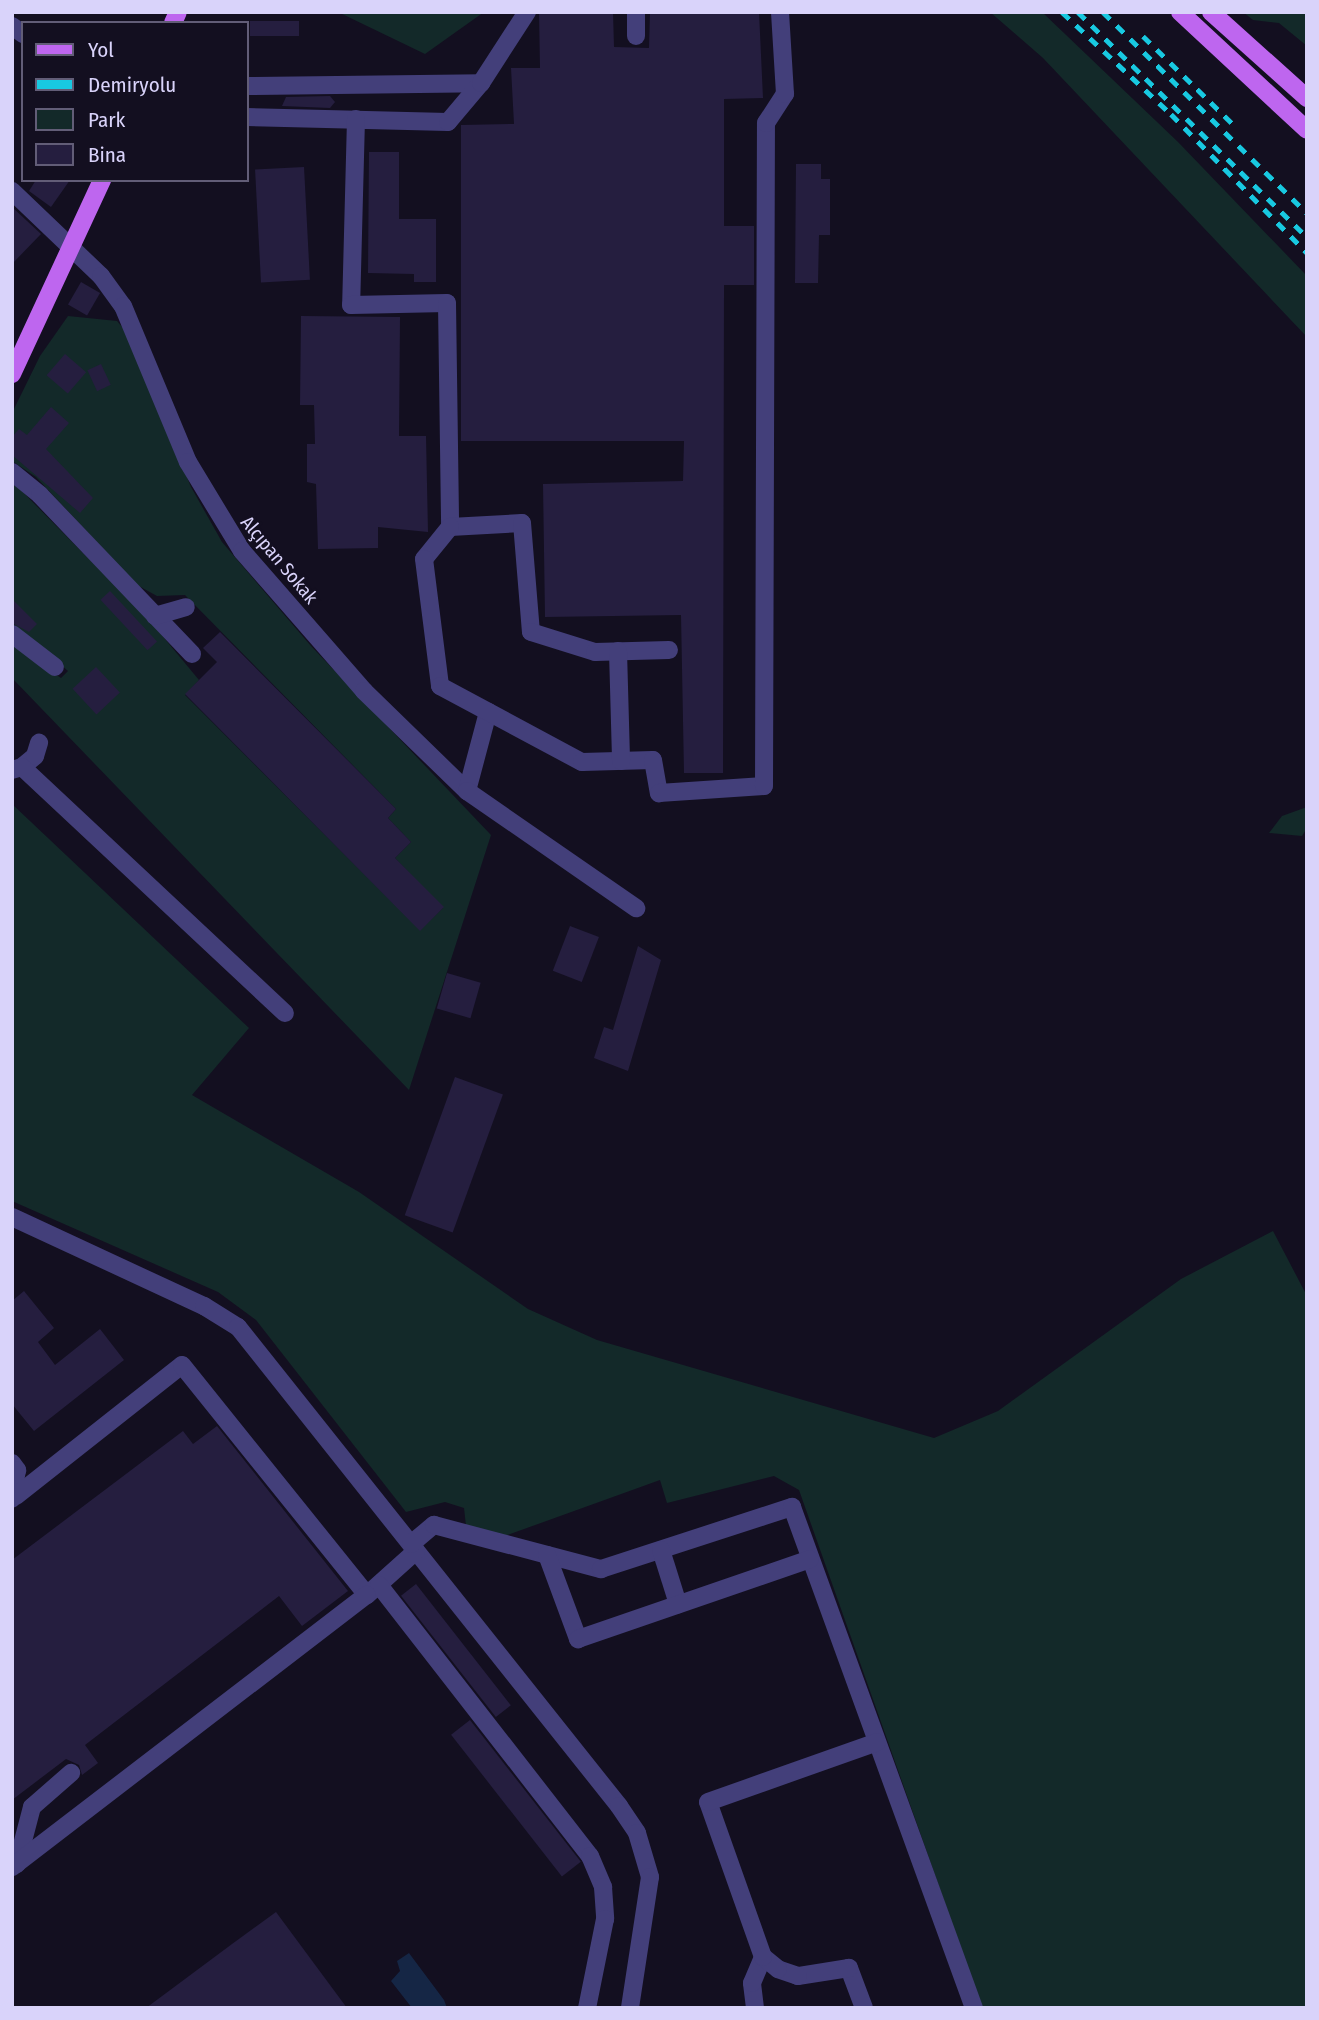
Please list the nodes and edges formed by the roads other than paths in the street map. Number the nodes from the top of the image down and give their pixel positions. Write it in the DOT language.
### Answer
graph roads {
  1 [pos="527,12"];
  2 [pos="636,12"];
  3 [pos="780,12"];
  4 [pos="1180,12"];
  5 [pos="1210,12"];
  6 [pos="636,36"];
  7 [pos="481,83"];
  8 [pos="248,86"];
  9 [pos="1307,98"];
  10 [pos="248,117"];
  11 [pos="356,119"];
  12 [pos="1307,130"];
  13 [pos="101,182"];
  14 [pos="12,191"];
  15 [pos="72,246"];
  16 [pos="15,361"];
  17 [pos="12,472"];
  18 [pos="450,527"];
  19 [pos="186,607"];
  20 [pos="155,616"];
  21 [pos="12,634"];
  22 [pos="669,650"];
  23 [pos="618,651"];
  24 [pos="192,654"];
  25 [pos="55,667"];
  26 [pos="488,712"];
  27 [pos="39,743"];
  28 [pos="621,761"];
  29 [pos="17,769"];
  30 [pos="467,792"];
  31 [pos="636,908"];
  32 [pos="285,1013"];
  33 [pos="12,1217"];
  34 [pos="12,1463"];
  35 [pos="14,1498"];
  36 [pos="414,1547"];
  37 [pos="661,1550"];
  38 [pos="547,1555"];
  39 [pos="810,1559"];
  40 [pos="373,1590"];
  41 [pos="678,1604"];
  42 [pos="877,1742"];
  43 [pos="71,1773"];
  44 [pos="15,1865"];
  45 [pos="763,1957"];
  46 [pos="587,2008"];
  47 [pos="630,2008"];
  48 [pos="755,2008"];
  49 [pos="864,2008"];
  50 [pos="974,2008"];
  1 -- 7 [label="street"];
  2 -- 6 [label="street"];
  3 -- 28 [label="street"];
  4 -- 12 [label="main road"];
  5 -- 9 [label="main road"];
  7 -- 8 [label="street"];
  7 -- 11 [label="street"];
  10 -- 11 [label="street"];
  11 -- 18 [label="street"];
  13 -- 15 [label="main road"];
  14 -- 15 [label="street, Alçıpan Sokak"];
  15 -- 16 [label="main road"];
  15 -- 30 [label="street, Alçıpan Sokak"];
  17 -- 20 [label="street"];
  18 -- 23 [label="street"];
  18 -- 26 [label="street"];
  19 -- 20 [label="street"];
  20 -- 24 [label="street"];
  21 -- 25 [label="street"];
  22 -- 23 [label="street"];
  23 -- 28 [label="street"];
  26 -- 28 [label="street"];
  26 -- 30 [label="street"];
  27 -- 29 [label="street"];
  29 -- 32 [label="street"];
  30 -- 31 [label="street, Alçıpan Sokak"];
  33 -- 36 [label="street"];
  34 -- 35 [label="street"];
  35 -- 40 [label="street"];
  36 -- 38 [label="street"];
  36 -- 40 [label="street"];
  36 -- 47 [label="street"];
  37 -- 38 [label="street"];
  37 -- 39 [label="street"];
  37 -- 41 [label="street"];
  38 -- 41 [label="street"];
  39 -- 41 [label="street"];
  39 -- 42 [label="street"];
  40 -- 44 [label="street"];
  40 -- 46 [label="street"];
  42 -- 45 [label="street"];
  42 -- 50 [label="street"];
  43 -- 44 [label="street"];
  45 -- 48 [label="street"];
  45 -- 49 [label="street"];
}
